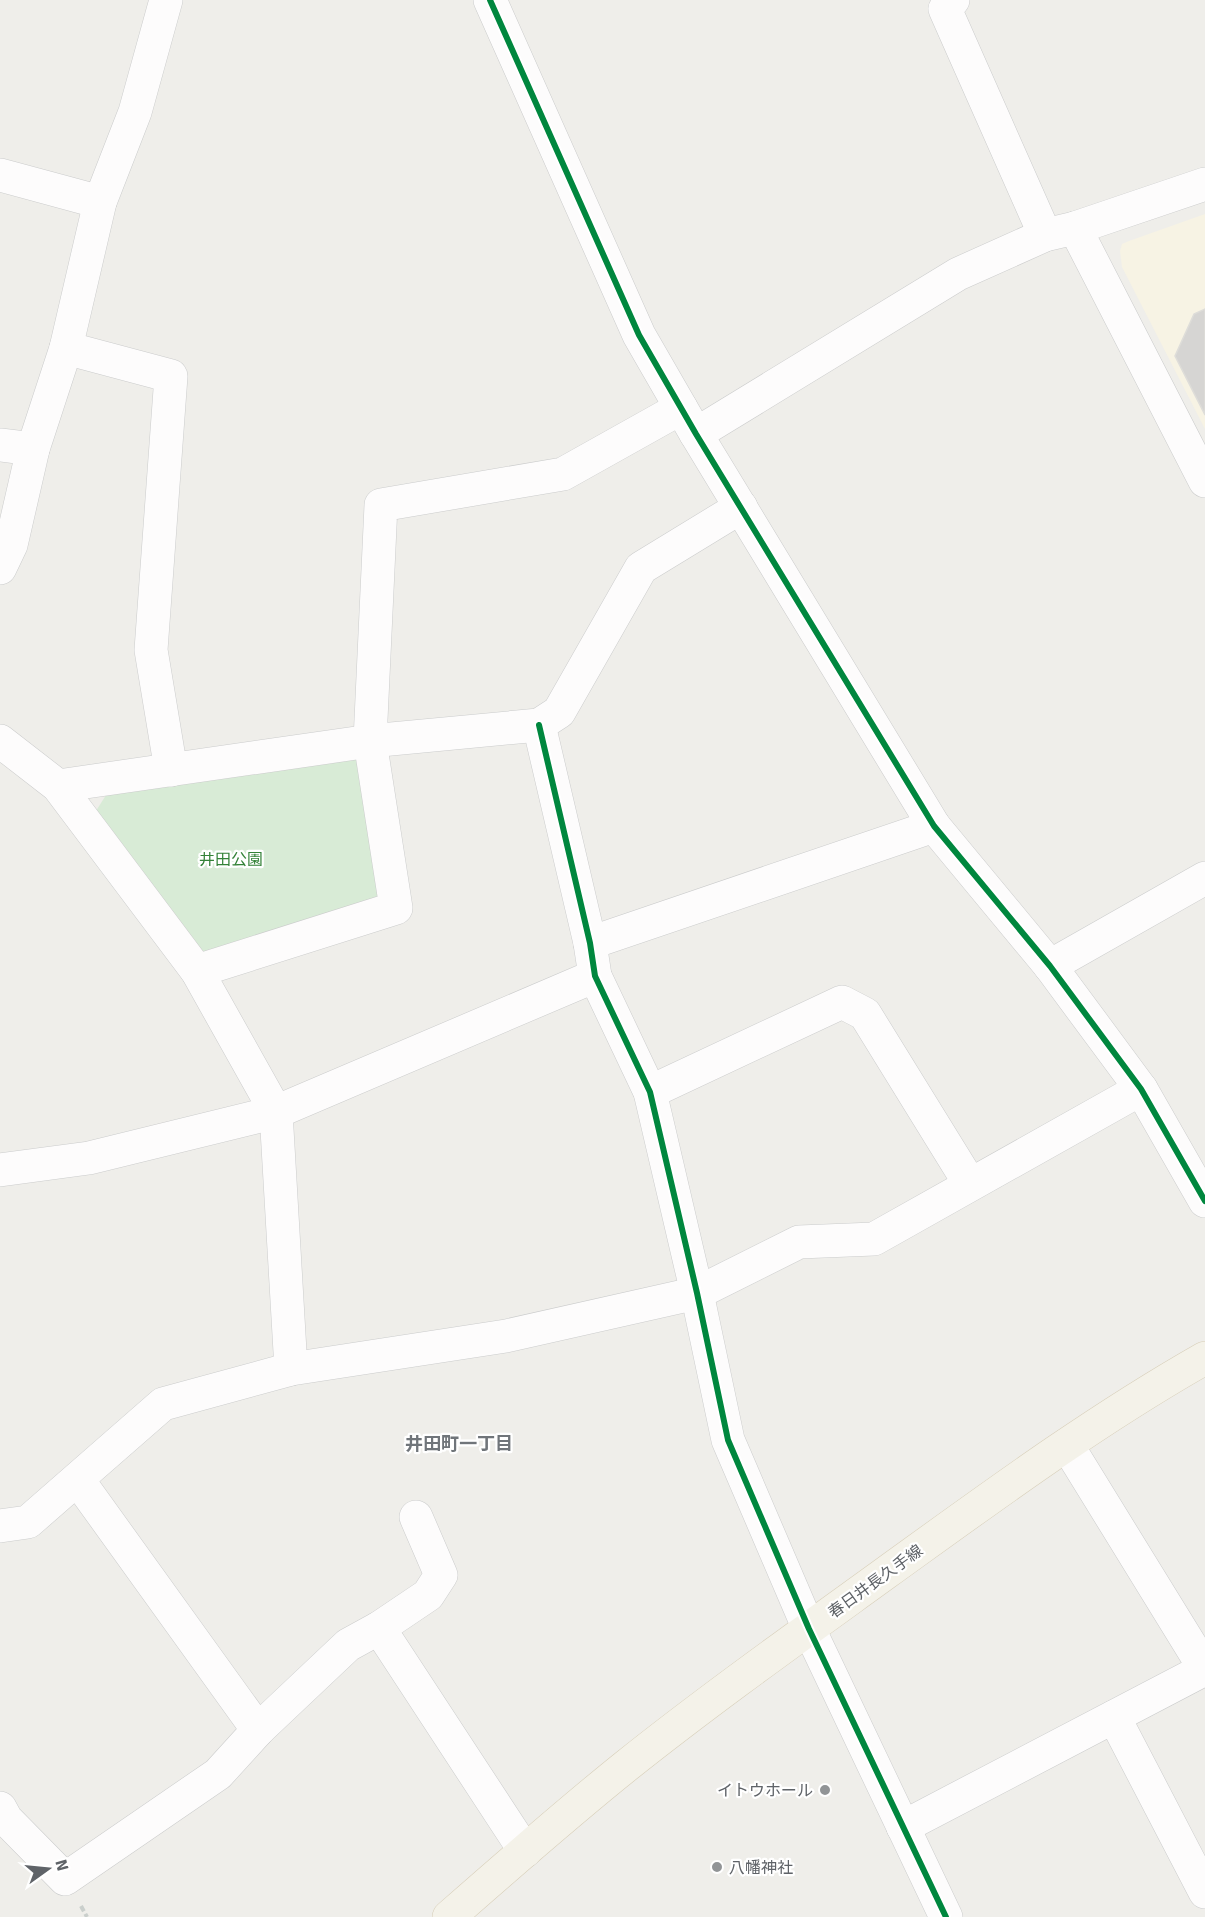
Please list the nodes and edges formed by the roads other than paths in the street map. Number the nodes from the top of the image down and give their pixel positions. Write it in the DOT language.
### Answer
graph roads {
  1 [pos="166,0"];
  2 [pos="490,0"];
  3 [pos="953,0"];
  4 [pos="0,176"];
  5 [pos="1205,184"];
  6 [pos="100,202"];
  7 [pos="1060,232"];
  8 [pos="66,348"];
  9 [pos="688,421"];
  10 [pos="0,445"];
  11 [pos="33,449"];
  12 [pos="1205,481"];
  13 [pos="741,507"];
  14 [pos="0,568"];
  15 [pos="539,725"];
  16 [pos="0,741"];
  17 [pos="370,741"];
  18 [pos="171,770"];
  19 [pos="58,786"];
  20 [pos="934,826"];
  21 [pos="1205,878"];
  22 [pos="590,943"];
  23 [pos="1050,966"];
  24 [pos="197,971"];
  25 [pos="595,976"];
  26 [pos="1141,1089"];
  27 [pos="650,1092"];
  28 [pos="276,1113"];
  29 [pos="0,1170"];
  30 [pos="970,1184"];
  31 [pos="1205,1201"];
  32 [pos="697,1293"];
  33 [pos="1205,1358"];
  34 [pos="291,1369"];
  35 [pos="1067,1445"];
  36 [pos="78,1480"];
  37 [pos="416,1517"];
  38 [pos="0,1526"];
  39 [pos="379,1628"];
  40 [pos="809,1629"];
  41 [pos="1114,1717"];
  42 [pos="258,1730"];
  43 [pos="0,1808"];
  44 [pos="903,1827"];
  45 [pos="525,1851"];
  46 [pos="1205,1892"];
  47 [pos="449,1917"];
  48 [pos="946,1917"];
  1 -- 6 [label="street"];
  2 -- 9 [label="street"];
  3 -- 7 [label="street"];
  4 -- 6 [label="street"];
  5 -- 7 [label="street"];
  6 -- 8 [label="street"];
  7 -- 9 [label="street"];
  7 -- 12 [label="street"];
  8 -- 11 [label="street"];
  8 -- 18 [label="street"];
  9 -- 13 [label="street"];
  9 -- 17 [label="street"];
  10 -- 11 [label="street"];
  11 -- 14 [label="street"];
  13 -- 15 [label="street"];
  13 -- 20 [label="street"];
  15 -- 17 [label="street"];
  15 -- 22 [label="street"];
  16 -- 19 [label="street"];
  17 -- 18 [label="street"];
  17 -- 24 [label="street"];
  18 -- 19 [label="street"];
  19 -- 24 [label="street"];
  20 -- 22 [label="street"];
  20 -- 23 [label="street"];
  21 -- 23 [label="street"];
  22 -- 25 [label="street"];
  23 -- 26 [label="street"];
  24 -- 28 [label="street"];
  25 -- 27 [label="street"];
  25 -- 28 [label="street"];
  26 -- 30 [label="street"];
  26 -- 31 [label="street"];
  27 -- 30 [label="street"];
  27 -- 32 [label="street"];
  28 -- 29 [label="street"];
  28 -- 34 [label="street"];
  30 -- 32 [label="street"];
  32 -- 34 [label="street"];
  32 -- 40 [label="street"];
  33 -- 35 [label="main road, 春日井長久手線"];
  34 -- 36 [label="street"];
  35 -- 40 [label="main road, 春日井長久手線"];
  35 -- 41 [label="street"];
  36 -- 38 [label="street"];
  36 -- 42 [label="street"];
  37 -- 39 [label="street"];
  39 -- 42 [label="street"];
  39 -- 45 [label="street"];
  40 -- 44 [label="street"];
  40 -- 45 [label="main road, 春日井長久手線"];
  41 -- 44 [label="street"];
  41 -- 46 [label="street"];
  42 -- 43 [label="street"];
  44 -- 48 [label="street"];
  45 -- 47 [label="main road, 春日井長久手線"];
}
